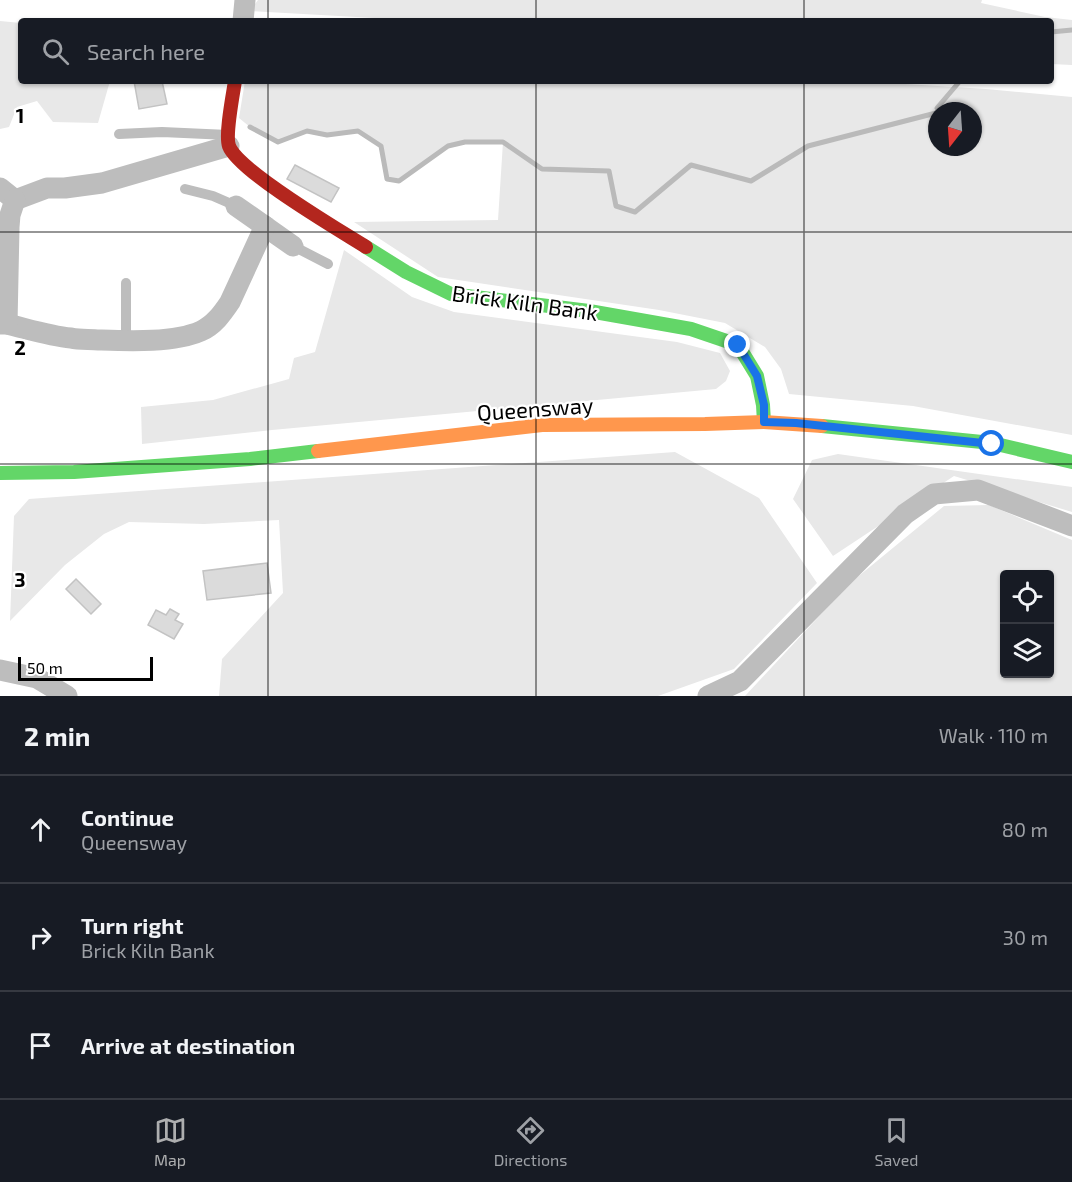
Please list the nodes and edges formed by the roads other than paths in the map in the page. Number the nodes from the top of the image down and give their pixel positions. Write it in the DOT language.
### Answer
graph roads {
  1 [pos="245,0"];
  2 [pos="243,18"];
  3 [pos="235,84"];
  4 [pos="119,134"];
  5 [pos="229,141"];
  6 [pos="185,189"];
  7 [pos="8,194"];
  8 [pos="236,206"];
  9 [pos="265,226"];
  10 [pos="293,246"];
  11 [pos="328,264"];
  12 [pos="126,283"];
  13 [pos="4,324"];
  14 [pos="126,341"];
  15 [pos="764,422"];
  16 [pos="1072,462"];
  17 [pos="0,473"];
  18 [pos="1072,526"];
  19 [pos="0,670"];
  20 [pos="67,696"];
  21 [pos="708,696"];
  1 -- 2 [label="street"];
  3 -- 5 [label="main road"];
  4 -- 5 [label="lane"];
  5 -- 7 [label="street"];
  5 -- 15 [label="main road, Brick Kiln Bank"];
  6 -- 8 [label="lane"];
  7 -- 13 [label="street"];
  8 -- 9 [label="street"];
  9 -- 10 [label="street"];
  9 -- 14 [label="street"];
  10 -- 11 [label="lane"];
  12 -- 14 [label="lane"];
  13 -- 14 [label="street"];
  15 -- 16 [label="main road, Queensway"];
  15 -- 17 [label="main road, Queensway"];
  18 -- 21 [label="street"];
  19 -- 20 [label="street"];
}
